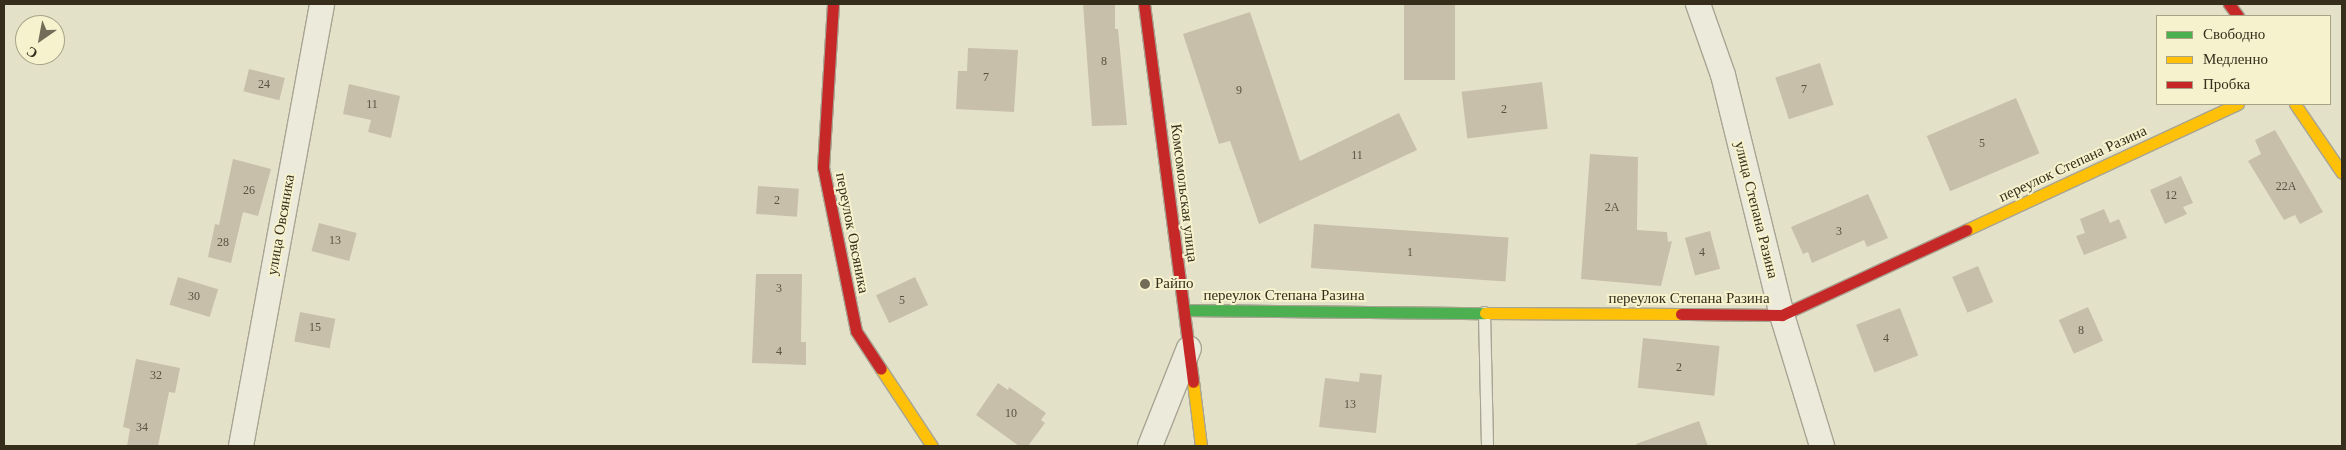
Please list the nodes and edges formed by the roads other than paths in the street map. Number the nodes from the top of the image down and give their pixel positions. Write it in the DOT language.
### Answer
graph roads {
  1 [pos="322,4"];
  2 [pos="833,4"];
  3 [pos="1144,4"];
  4 [pos="1698,4"];
  5 [pos="2229,4"];
  6 [pos="2237,15"];
  7 [pos="2236,105"];
  8 [pos="2296,105"];
  9 [pos="2342,173"];
  10 [pos="1184,310"];
  11 [pos="1484,312"];
  12 [pos="1782,314"];
  13 [pos="1189,348"];
  14 [pos="241,446"];
  15 [pos="932,446"];
  16 [pos="1150,446"];
  17 [pos="1201,446"];
  18 [pos="1487,446"];
  19 [pos="1822,446"];
  1 -- 14 [label="street, улица Овсяника"];
  2 -- 15 [label="street, переулок Овсяника"];
  3 -- 10 [label="street, Комсомольская улица"];
  4 -- 12 [label="street, улица Степана Разина"];
  5 -- 6 [label="street"];
  7 -- 12 [label="street, переулок Степана Разина"];
  8 -- 9 [label="street"];
  10 -- 11 [label="street, переулок Степана Разина"];
  10 -- 13 [label="street, Комсомольская улица"];
  11 -- 12 [label="street, переулок Степана Разина"];
  11 -- 18 [label="lane"];
  12 -- 19 [label="street, улица Степана Разина"];
  13 -- 16 [label="street"];
  13 -- 17 [label="street, Комсомольская улица"];
}
